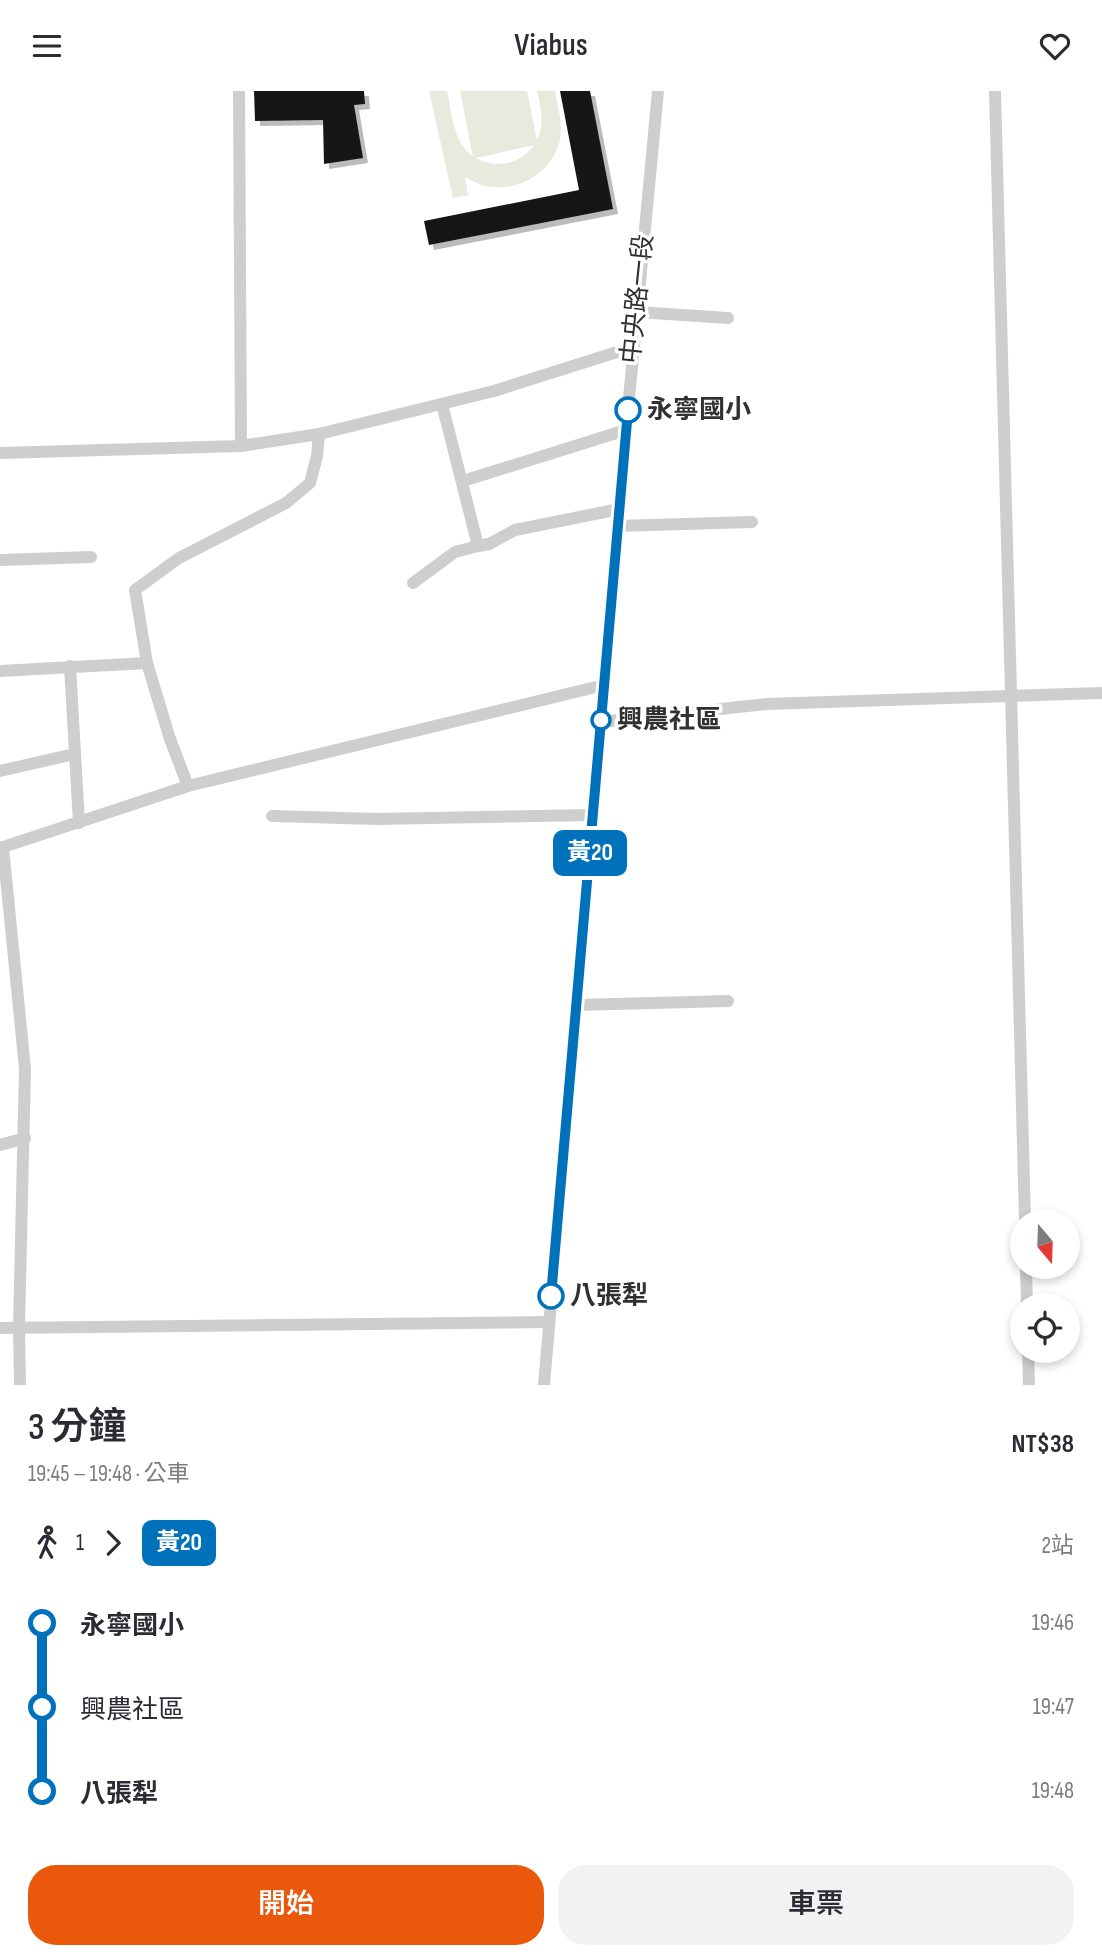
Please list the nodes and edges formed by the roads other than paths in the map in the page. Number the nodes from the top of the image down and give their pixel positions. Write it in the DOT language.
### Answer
graph roads {
  1 [pos="239,91"];
  2 [pos="659,91"];
  3 [pos="995,91"];
  4 [pos="637,312"];
  5 [pos="728,318"];
  6 [pos="633,347"];
  7 [pos="442,404"];
  8 [pos="626,430"];
  9 [pos="319,434"];
  10 [pos="241,446"];
  11 [pos="0,453"];
  12 [pos="463,481"];
  13 [pos="619,509"];
  14 [pos="752,522"];
  15 [pos="617,526"];
  16 [pos="478,546"];
  17 [pos="91,557"];
  18 [pos="0,560"];
  19 [pos="413,583"];
  20 [pos="147,663"];
  21 [pos="70,666"];
  22 [pos="0,671"];
  23 [pos="604,685"];
  24 [pos="1102,693"];
  25 [pos="1013,695"];
  26 [pos="601,722"];
  27 [pos="74,754"];
  28 [pos="0,771"];
  29 [pos="188,786"];
  30 [pos="593,815"];
  31 [pos="272,816"];
  32 [pos="79,823"];
  33 [pos="2,848"];
  34 [pos="728,1001"];
  35 [pos="576,1005"];
  36 [pos="25,1138"];
  37 [pos="0,1145"];
  38 [pos="1026,1209"];
  39 [pos="549,1322"];
  40 [pos="19,1327"];
  41 [pos="0,1328"];
  42 [pos="1028,1363"];
  43 [pos="20,1385"];
  44 [pos="544,1385"];
  45 [pos="1029,1385"];
  1 -- 10 [label="street"];
  2 -- 4 [label="street, 中央路一段"];
  3 -- 25 [label="street"];
  4 -- 5 [label="street"];
  4 -- 6 [label="street, 中央路一段"];
  6 -- 7 [label="street"];
  6 -- 8 [label="street, 中央路一段"];
  7 -- 9 [label="street"];
  7 -- 12 [label="street"];
  8 -- 12 [label="street"];
  8 -- 13 [label="street, 中央路一段"];
  9 -- 10 [label="street"];
  9 -- 20 [label="street"];
  10 -- 11 [label="street"];
  12 -- 16 [label="street"];
  13 -- 15 [label="street, 中央路一段"];
  13 -- 16 [label="street"];
  14 -- 15 [label="street"];
  15 -- 23 [label="street, 中央路一段"];
  16 -- 19 [label="street"];
  17 -- 18 [label="street"];
  20 -- 21 [label="street"];
  20 -- 29 [label="street"];
  21 -- 22 [label="street"];
  21 -- 27 [label="street"];
  23 -- 26 [label="street, 中央路一段"];
  23 -- 29 [label="street"];
  24 -- 25 [label="street"];
  25 -- 26 [label="street"];
  25 -- 38 [label="street"];
  26 -- 30 [label="street, 中央路一段"];
  27 -- 28 [label="street"];
  27 -- 32 [label="street"];
  29 -- 32 [label="street"];
  30 -- 31 [label="street"];
  30 -- 35 [label="street, 中央路一段"];
  32 -- 33 [label="street"];
  33 -- 36 [label="street"];
  34 -- 35 [label="street"];
  35 -- 39 [label="street, 中央路一段"];
  36 -- 37 [label="street"];
  36 -- 40 [label="street"];
  39 -- 40 [label="street"];
  39 -- 44 [label="street, 中央路一段"];
  40 -- 41 [label="street"];
  40 -- 43 [label="street"];
  42 -- 45 [label="street"];
}
